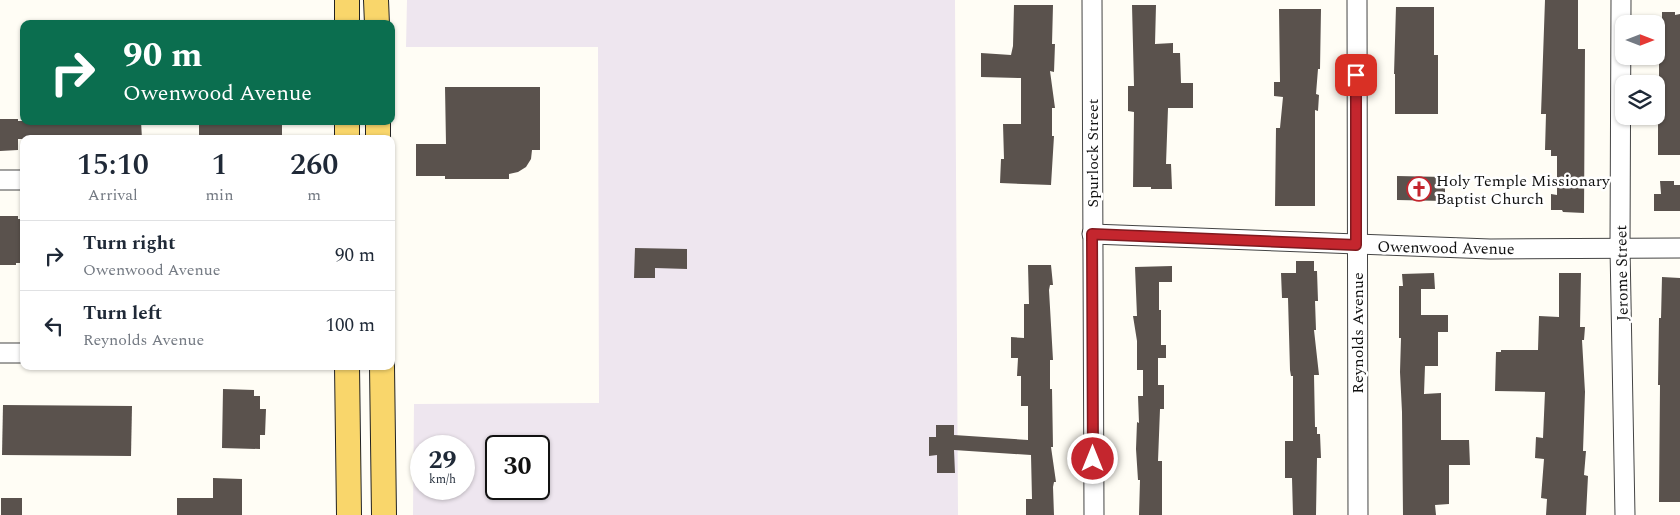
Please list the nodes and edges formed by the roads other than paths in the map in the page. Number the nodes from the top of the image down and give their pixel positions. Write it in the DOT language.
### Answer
graph roads {
  1 [pos="347,0"];
  2 [pos="376,0"];
  3 [pos="1092,0"];
  4 [pos="1357,0"];
  5 [pos="1621,0"];
  6 [pos="347,20"];
  7 [pos="377,20"];
  8 [pos="0,180"];
  9 [pos="20,180"];
  10 [pos="1092,234"];
  11 [pos="1356,245"];
  12 [pos="1620,248"];
  13 [pos="1680,248"];
  14 [pos="0,353"];
  15 [pos="20,353"];
  16 [pos="347,370"];
  17 [pos="382,370"];
  18 [pos="349,515"];
  19 [pos="384,515"];
  20 [pos="1094,515"];
  21 [pos="1358,515"];
  22 [pos="1624,515"];
  1 -- 6 [label="main road"];
  2 -- 7 [label="main road"];
  3 -- 10 [label="street, Spurlock Street"];
  4 -- 11 [label="street, Reynolds Avenue"];
  5 -- 12 [label="street, Jerome Street"];
  8 -- 9 [label="street"];
  10 -- 11 [label="street, Owenwood Avenue"];
  10 -- 20 [label="street, Spurlock Street"];
  11 -- 12 [label="street, Owenwood Avenue"];
  11 -- 21 [label="street, Reynolds Avenue"];
  12 -- 13 [label="street, Owenwood Avenue"];
  12 -- 22 [label="street, Jerome Street"];
  14 -- 15 [label="street"];
  16 -- 18 [label="main road"];
  17 -- 19 [label="main road"];
}
